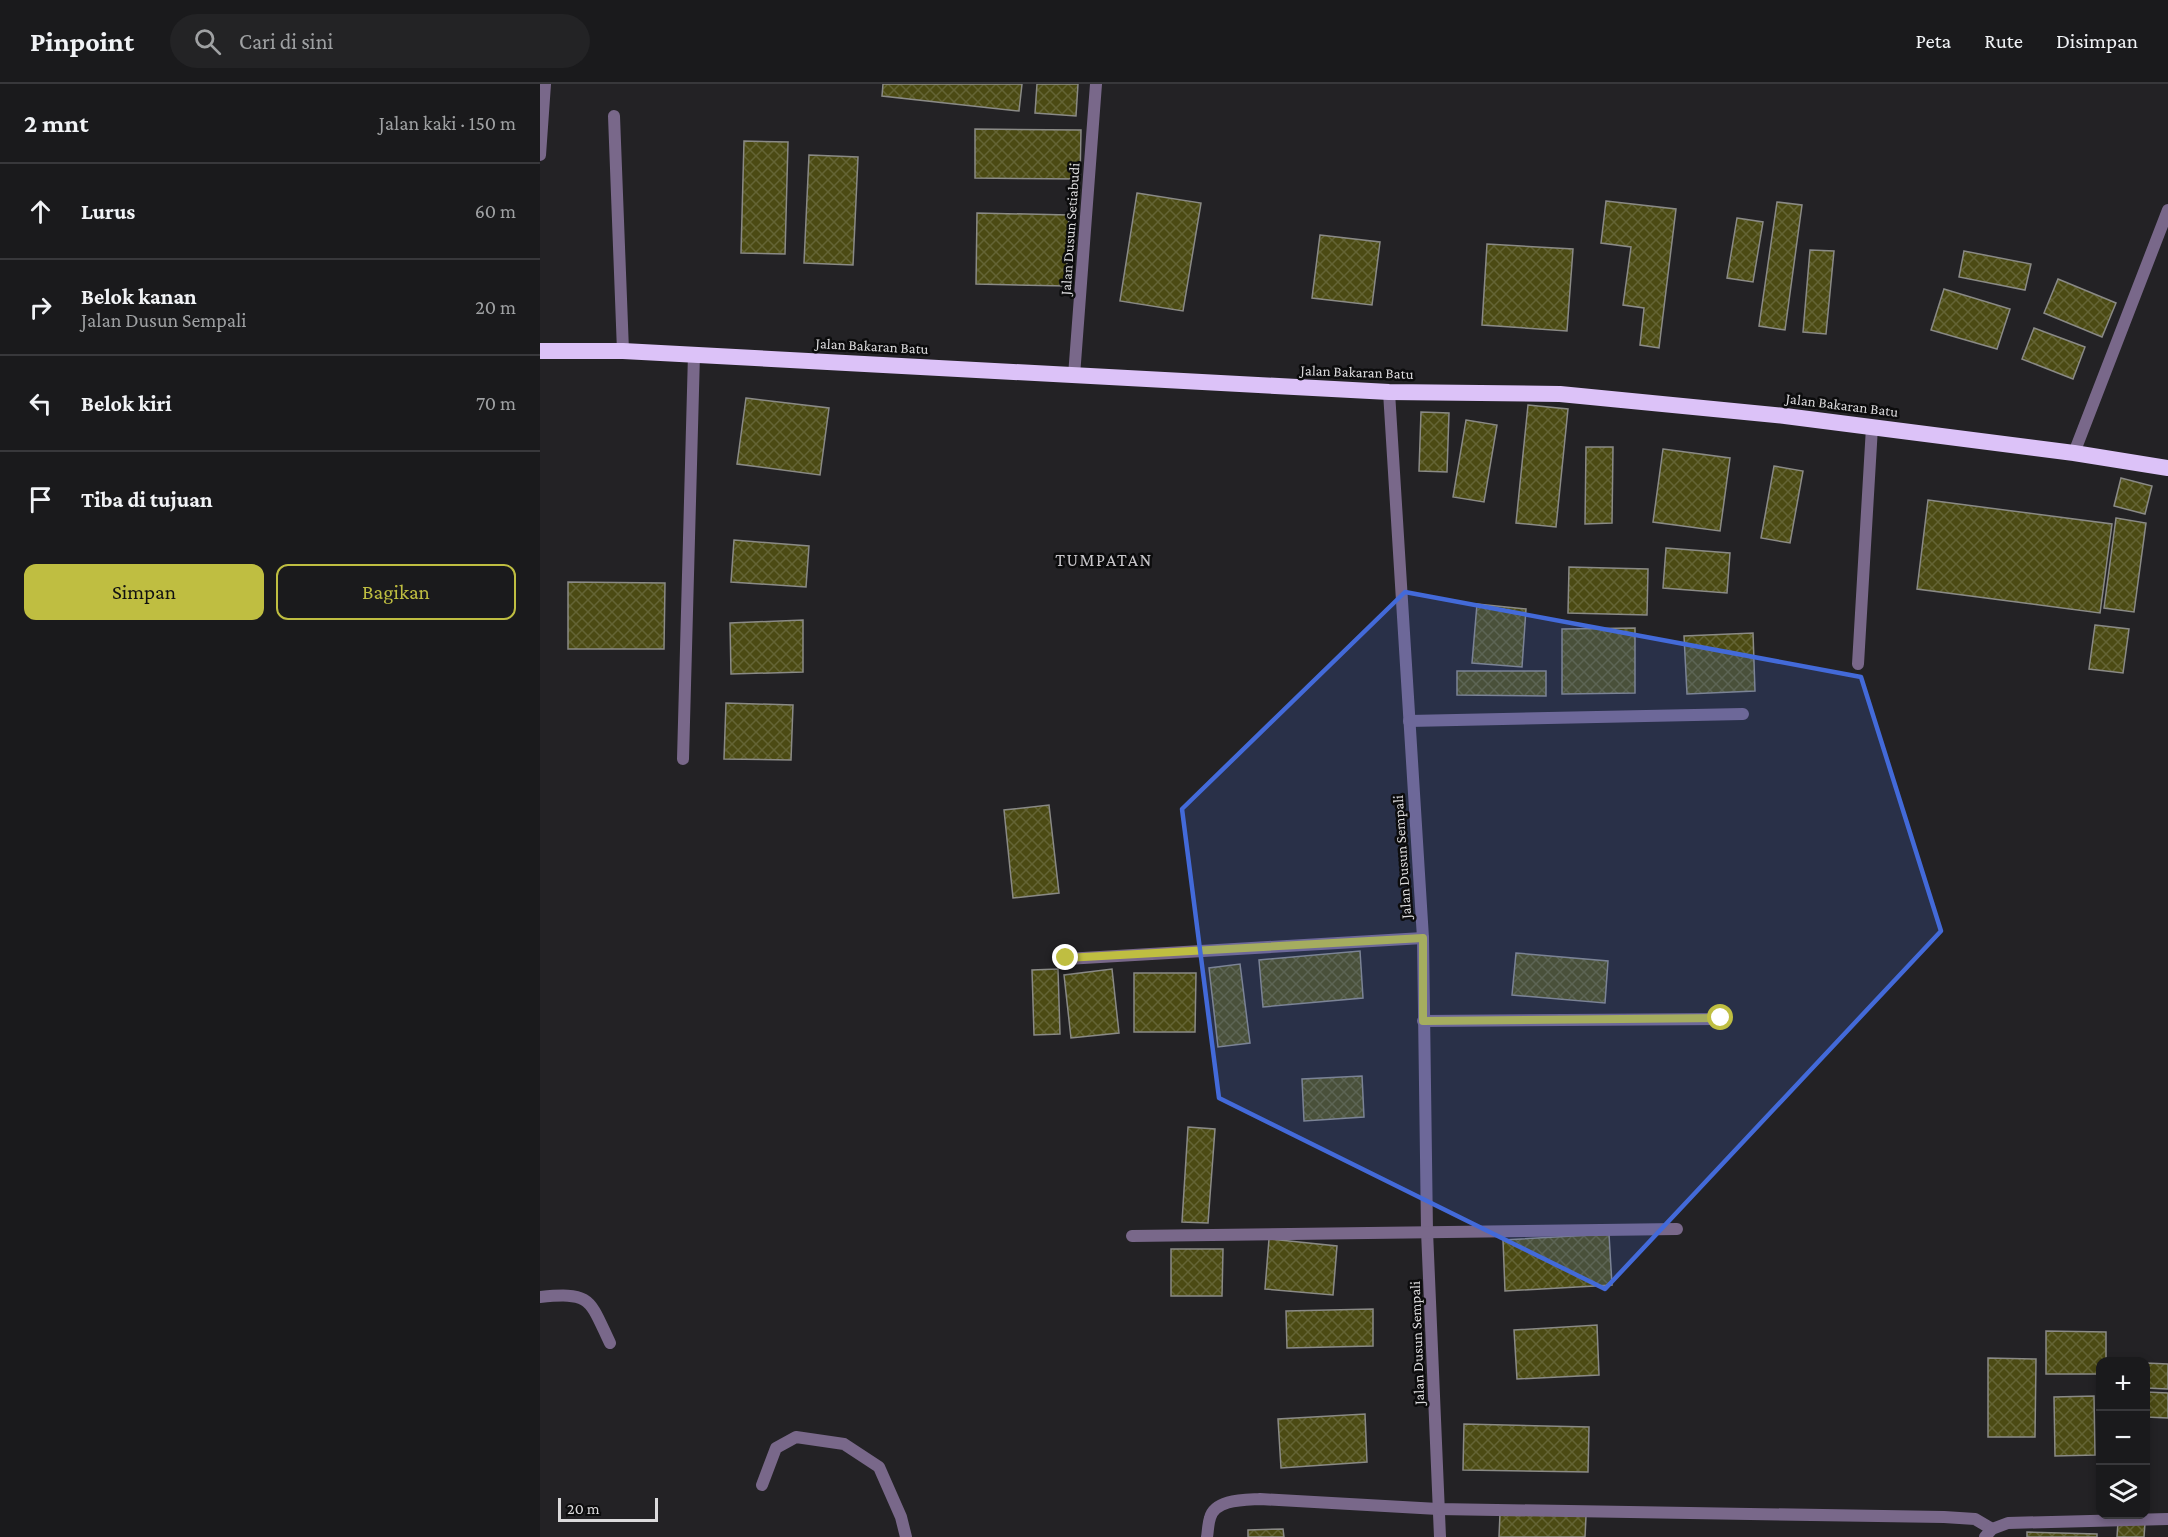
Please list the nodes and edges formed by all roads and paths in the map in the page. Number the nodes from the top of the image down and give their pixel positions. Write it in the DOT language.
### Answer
graph roads {
  1 [pos="545,84"];
  2 [pos="1096,84"];
  3 [pos="614,116"];
  4 [pos="540,155"];
  5 [pos="2168,210"];
  6 [pos="540,351"];
  7 [pos="623,351"];
  8 [pos="694,354"];
  9 [pos="1074,376"];
  10 [pos="1389,392"];
  11 [pos="1872,427"];
  12 [pos="2074,453"];
  13 [pos="2168,468"];
  14 [pos="1858,664"];
  15 [pos="1743,714"];
  16 [pos="1409,721"];
  17 [pos="683,759"];
  18 [pos="1423,938"];
  19 [pos="1066,958"];
  20 [pos="1721,1018"];
  21 [pos="1423,1021"];
  22 [pos="1677,1229"];
  23 [pos="1427,1231"];
  24 [pos="1132,1236"];
  25 [pos="540,1297"];
  26 [pos="610,1343"];
  27 [pos="762,1485"];
  28 [pos="1438,1509"];
  29 [pos="2168,1519"];
  30 [pos="1989,1533"];
  31 [pos="906,1537"];
  32 [pos="1208,1537"];
  33 [pos="1440,1537"];
  1 -- 4 [label="street"];
  2 -- 9 [label="street, Jalan Dusun Setiabudi"];
  3 -- 7 [label="street"];
  5 -- 12 [label="street"];
  6 -- 7 [label="highway, Jalan Bakaran Batu"];
  7 -- 8 [label="highway, Jalan Bakaran Batu"];
  8 -- 9 [label="highway, Jalan Bakaran Batu"];
  8 -- 17 [label="street"];
  9 -- 10 [label="highway, Jalan Bakaran Batu"];
  10 -- 11 [label="highway, Jalan Bakaran Batu"];
  10 -- 16 [label="street, Jalan Dusun Sempali"];
  11 -- 12 [label="highway, Jalan Bakaran Batu"];
  11 -- 14 [label="street"];
  12 -- 13 [label="highway, Jalan Bakaran Batu"];
  15 -- 16 [label="street"];
  16 -- 18 [label="street, Jalan Dusun Sempali"];
  18 -- 19 [label="street"];
  18 -- 21 [label="street, Jalan Dusun Sempali"];
  20 -- 21 [label="street"];
  21 -- 23 [label="street, Jalan Dusun Sempali"];
  22 -- 23 [label="street"];
  23 -- 24 [label="street"];
  23 -- 28 [label="street, Jalan Dusun Sempali"];
  25 -- 26 [label="street"];
  27 -- 31 [label="street"];
  28 -- 30 [label="street"];
  28 -- 32 [label="street"];
  28 -- 33 [label="street, Jalan Dusun Sempali"];
  29 -- 30 [label="street"];
}
